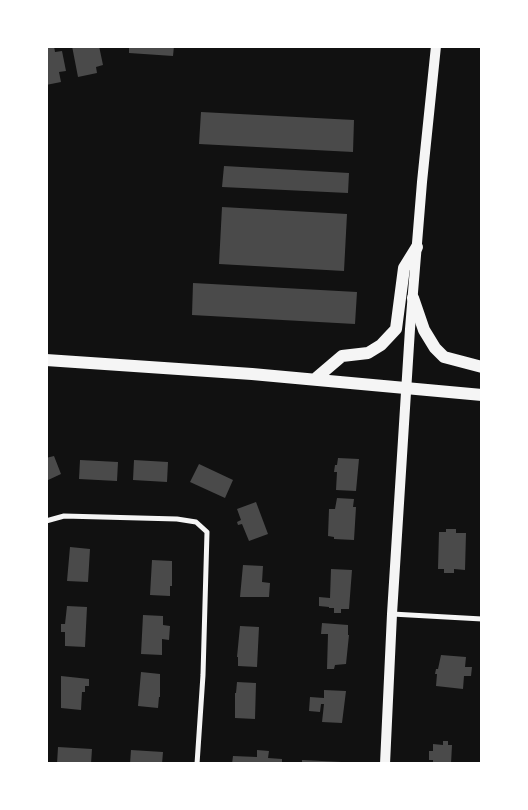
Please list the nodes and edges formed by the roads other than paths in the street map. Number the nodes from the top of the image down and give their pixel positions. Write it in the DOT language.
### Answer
graph roads {
  1 [pos="436,46"];
  2 [pos="417,247"];
  3 [pos="413,298"];
  4 [pos="46,360"];
  5 [pos="482,367"];
  6 [pos="315,379"];
  7 [pos="407,387"];
  8 [pos="482,395"];
  9 [pos="46,521"];
  10 [pos="392,614"];
  11 [pos="482,619"];
  12 [pos="197,764"];
  13 [pos="385,764"];
  1 -- 2 [label="main road"];
  2 -- 3 [label="main road"];
  2 -- 6 [label="main road"];
  3 -- 5 [label="main road"];
  3 -- 7 [label="main road"];
  4 -- 6 [label="main road"];
  6 -- 7 [label="main road"];
  7 -- 8 [label="main road"];
  7 -- 10 [label="main road"];
  9 -- 12 [label="street"];
  10 -- 11 [label="street"];
  10 -- 13 [label="main road"];
}
